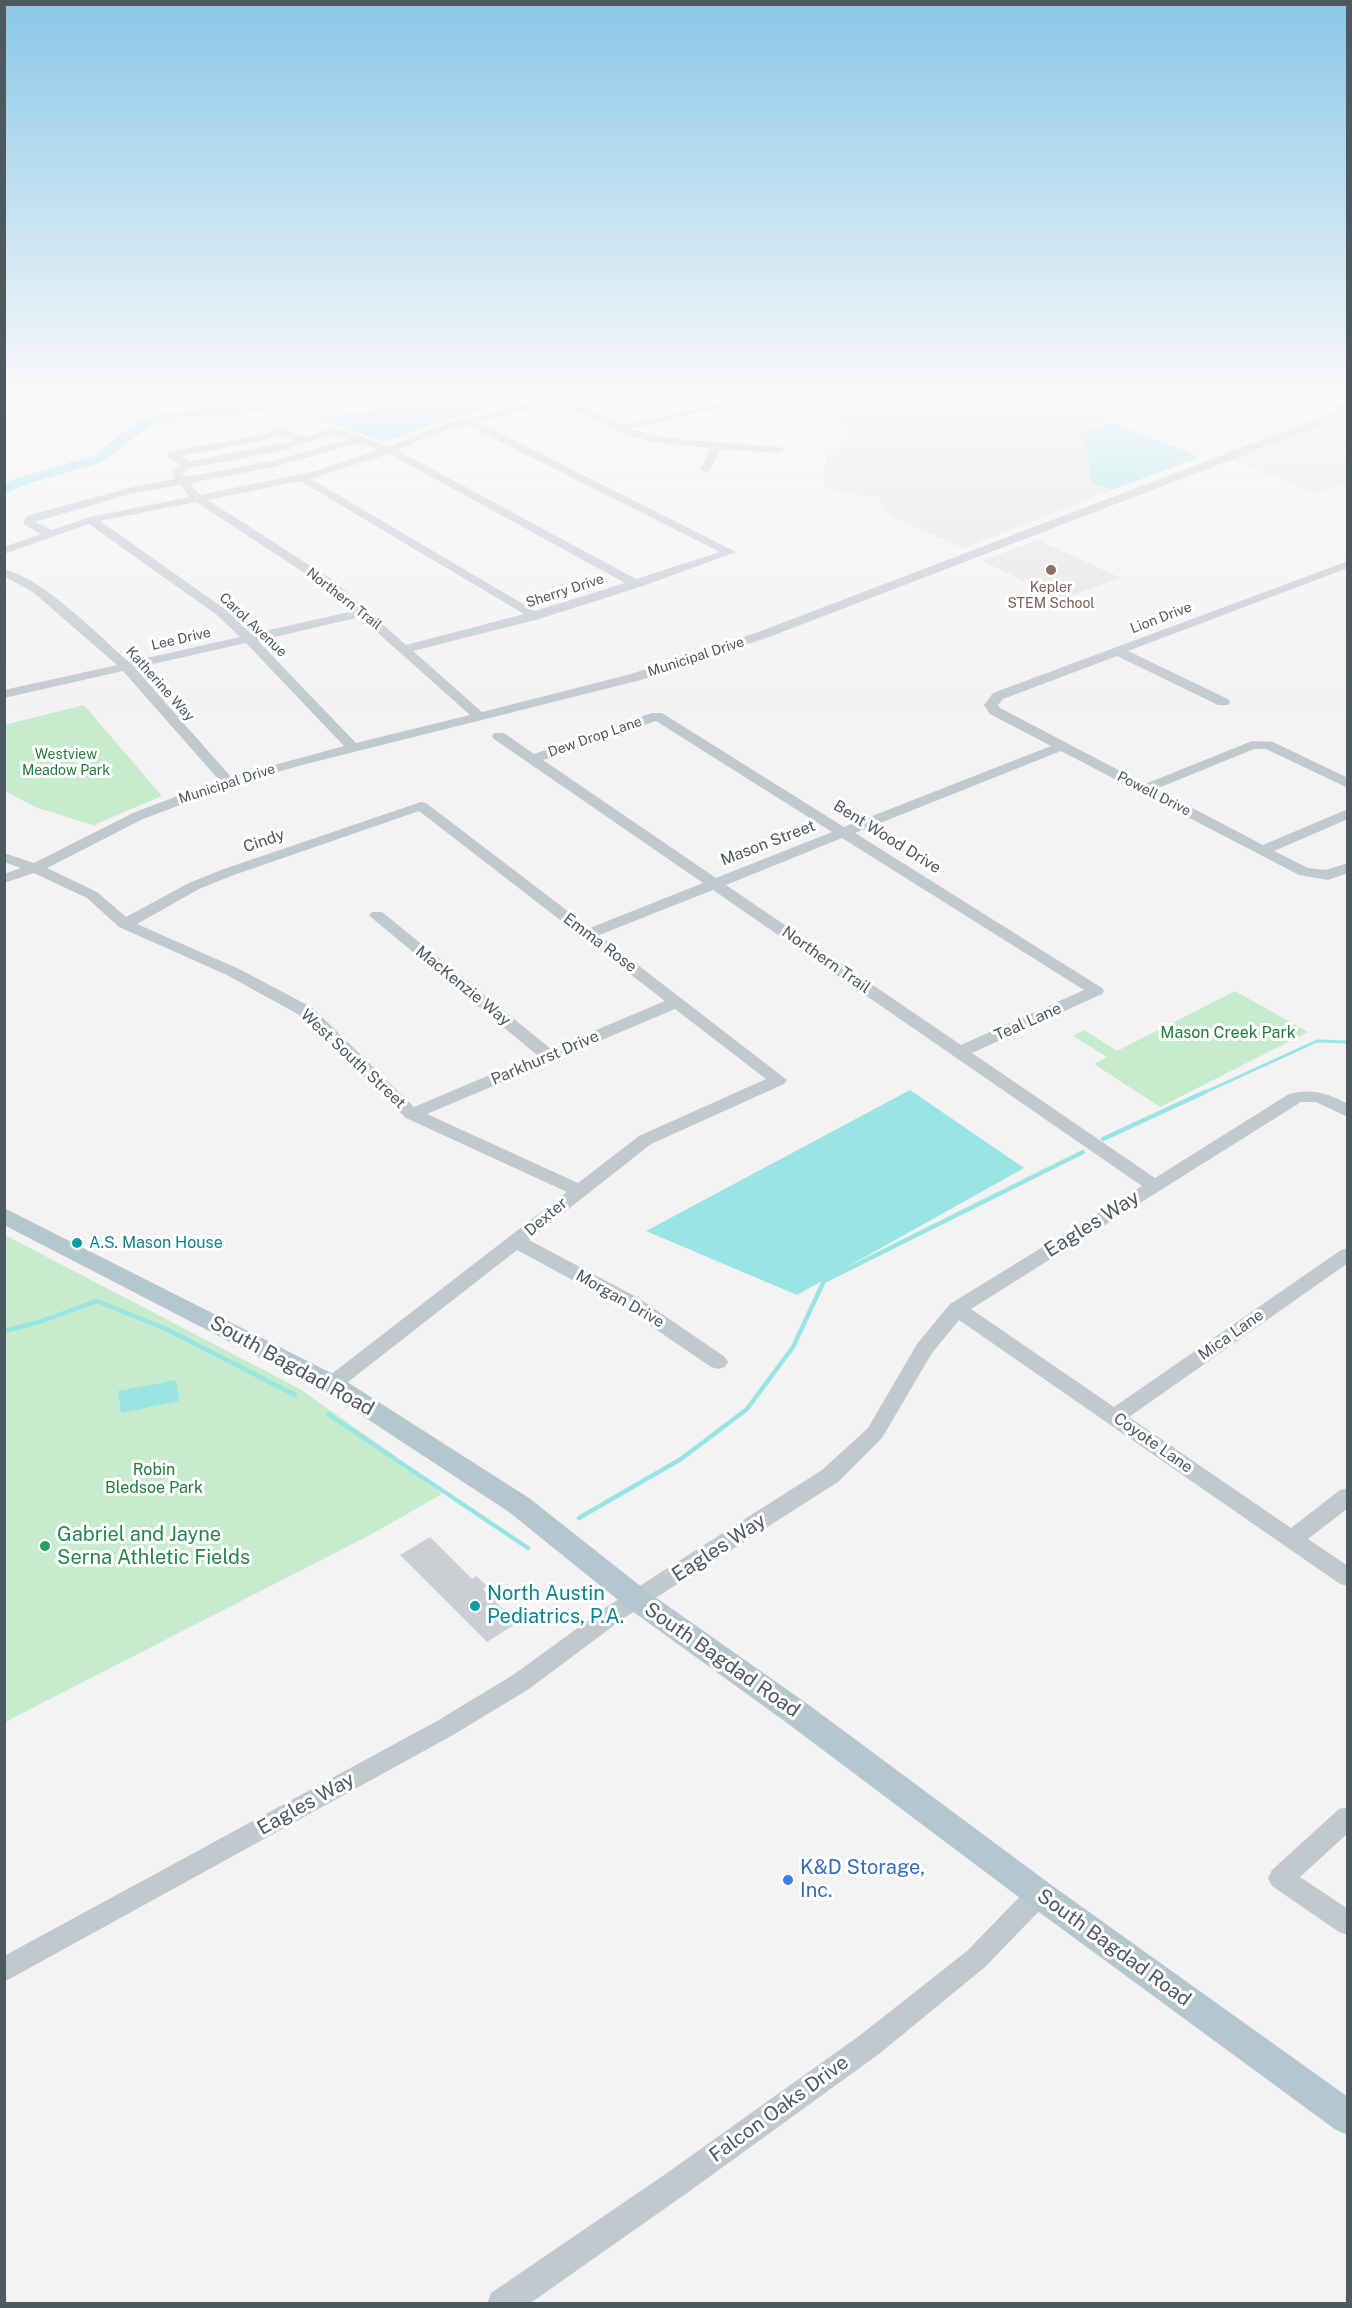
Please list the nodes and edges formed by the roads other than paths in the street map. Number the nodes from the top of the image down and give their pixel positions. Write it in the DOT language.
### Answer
graph roads {
  1 [pos="90,500"];
  2 [pos="184,500"];
  3 [pos="200,500"];
  4 [pos="339,500"];
  5 [pos="481,500"];
  6 [pos="625,500"];
  7 [pos="1115,500"];
  8 [pos="90,520"];
  9 [pos="51,534"];
  10 [pos="4,551"];
  11 [pos="1347,564"];
  12 [pos="4,572"];
  13 [pos="636,584"];
  14 [pos="363,613"];
  15 [pos="535,616"];
  16 [pos="249,639"];
  17 [pos="406,649"];
  18 [pos="1117,651"];
  19 [pos="127,667"];
  20 [pos="4,694"];
  21 [pos="1223,702"];
  22 [pos="992,707"];
  23 [pos="479,716"];
  24 [pos="657,716"];
  25 [pos="499,736"];
  26 [pos="1062,746"];
  27 [pos="353,748"];
  28 [pos="534,758"];
  29 [pos="228,782"];
  30 [pos="1347,784"];
  31 [pos="1144,789"];
  32 [pos="422,807"];
  33 [pos="1347,813"];
  34 [pos="846,833"];
  35 [pos="1263,850"];
  36 [pos="4,857"];
  37 [pos="1347,867"];
  38 [pos="35,868"];
  39 [pos="4,879"];
  40 [pos="715,883"];
  41 [pos="4,889"];
  42 [pos="377,915"];
  43 [pos="125,924"];
  44 [pos="588,934"];
  45 [pos="1096,991"];
  46 [pos="678,1002"];
  47 [pos="960,1052"];
  48 [pos="549,1056"];
  49 [pos="778,1080"];
  50 [pos="1347,1112"];
  51 [pos="412,1114"];
  52 [pos="1153,1185"];
  53 [pos="578,1190"];
  54 [pos="4,1215"];
  55 [pos="517,1242"];
  56 [pos="1347,1254"];
  57 [pos="957,1309"];
  58 [pos="718,1362"];
  59 [pos="332,1384"];
  60 [pos="1115,1416"];
  61 [pos="1347,1496"];
  62 [pos="1292,1539"];
  63 [pos="1347,1578"];
  64 [pos="638,1600"];
  65 [pos="1347,1817"];
  66 [pos="1040,1894"];
  67 [pos="1347,1924"];
  68 [pos="4,1970"];
  69 [pos="1347,2118"];
  70 [pos="502,2304"];
  1 -- 9 [label="street"];
  2 -- 8 [label="street"];
  3 -- 14 [label="street, Northern Trail"];
  4 -- 15 [label="street"];
  5 -- 13 [label="street"];
  6 -- 13 [label="street, Sherry Drive"];
  7 -- 23 [label="street, Municipal Drive"];
  8 -- 9 [label="street"];
  8 -- 16 [label="street, Carol Avenue"];
  9 -- 10 [label="street"];
  11 -- 18 [label="street, Lion Drive"];
  12 -- 19 [label="street, Katherine Way"];
  13 -- 15 [label="street, Sherry Drive"];
  14 -- 16 [label="street, Lee Drive"];
  14 -- 17 [label="street, Northern Trail"];
  15 -- 17 [label="street, Sherry Drive"];
  16 -- 19 [label="street, Lee Drive"];
  16 -- 27 [label="street, Carol Avenue"];
  17 -- 23 [label="street, Northern Trail"];
  18 -- 21 [label="street"];
  18 -- 22 [label="street, Lion Drive"];
  19 -- 20 [label="street, Lee Drive"];
  19 -- 29 [label="street, Katherine Way"];
  22 -- 26 [label="street, Powell Drive"];
  23 -- 27 [label="street, Municipal Drive"];
  24 -- 28 [label="street, Dew Drop Lane"];
  24 -- 34 [label="street, Bent Wood Drive"];
  25 -- 28 [label="street, Northern Trail"];
  26 -- 31 [label="street, Powell Drive"];
  26 -- 34 [label="street, Mason Street"];
  27 -- 29 [label="street, Municipal Drive"];
  28 -- 40 [label="street, Northern Trail"];
  29 -- 38 [label="street, Municipal Drive"];
  30 -- 31 [label="street"];
  31 -- 35 [label="street, Powell Drive"];
  32 -- 43 [label="street, Cindy"];
  32 -- 44 [label="street, Emma Rose"];
  33 -- 35 [label="street"];
  34 -- 40 [label="street, Mason Street"];
  34 -- 45 [label="street, Bent Wood Drive"];
  35 -- 37 [label="street, Powell Drive"];
  36 -- 38 [label="street, West South Street"];
  38 -- 39 [label="street, Municipal Drive"];
  38 -- 41 [label="street, Municipal Drive"];
  38 -- 43 [label="street, West South Street"];
  40 -- 44 [label="street, Mason Street"];
  40 -- 47 [label="street, Northern Trail"];
  42 -- 48 [label="street, MacKenzie Way"];
  43 -- 51 [label="street, West South Street"];
  44 -- 46 [label="street, Emma Rose"];
  45 -- 47 [label="street, Teal Lane"];
  46 -- 48 [label="street, Parkhurst Drive"];
  46 -- 49 [label="street, Emma Rose"];
  47 -- 52 [label="street, Northern Trail"];
  48 -- 51 [label="street, Parkhurst Drive"];
  49 -- 53 [label="street, Dexter"];
  50 -- 52 [label="street, Eagles Way"];
  51 -- 53 [label="street, West South Street"];
  52 -- 57 [label="street, Eagles Way"];
  53 -- 55 [label="street, Dexter"];
  54 -- 59 [label="main road, South Bagdad Road"];
  55 -- 58 [label="street, Morgan Drive"];
  55 -- 59 [label="street, Dexter"];
  56 -- 60 [label="street, Mica Lane"];
  57 -- 60 [label="street, Coyote Lane"];
  57 -- 64 [label="street, Eagles Way"];
  59 -- 64 [label="main road, South Bagdad Road"];
  60 -- 62 [label="street, Coyote Lane"];
  61 -- 62 [label="street"];
  62 -- 63 [label="street, Coyote Lane"];
  64 -- 66 [label="main road, South Bagdad Road"];
  64 -- 68 [label="street, Eagles Way"];
  65 -- 67 [label="street"];
  66 -- 69 [label="main road, South Bagdad Road"];
  66 -- 70 [label="street, Falcon Oaks Drive"];
}
